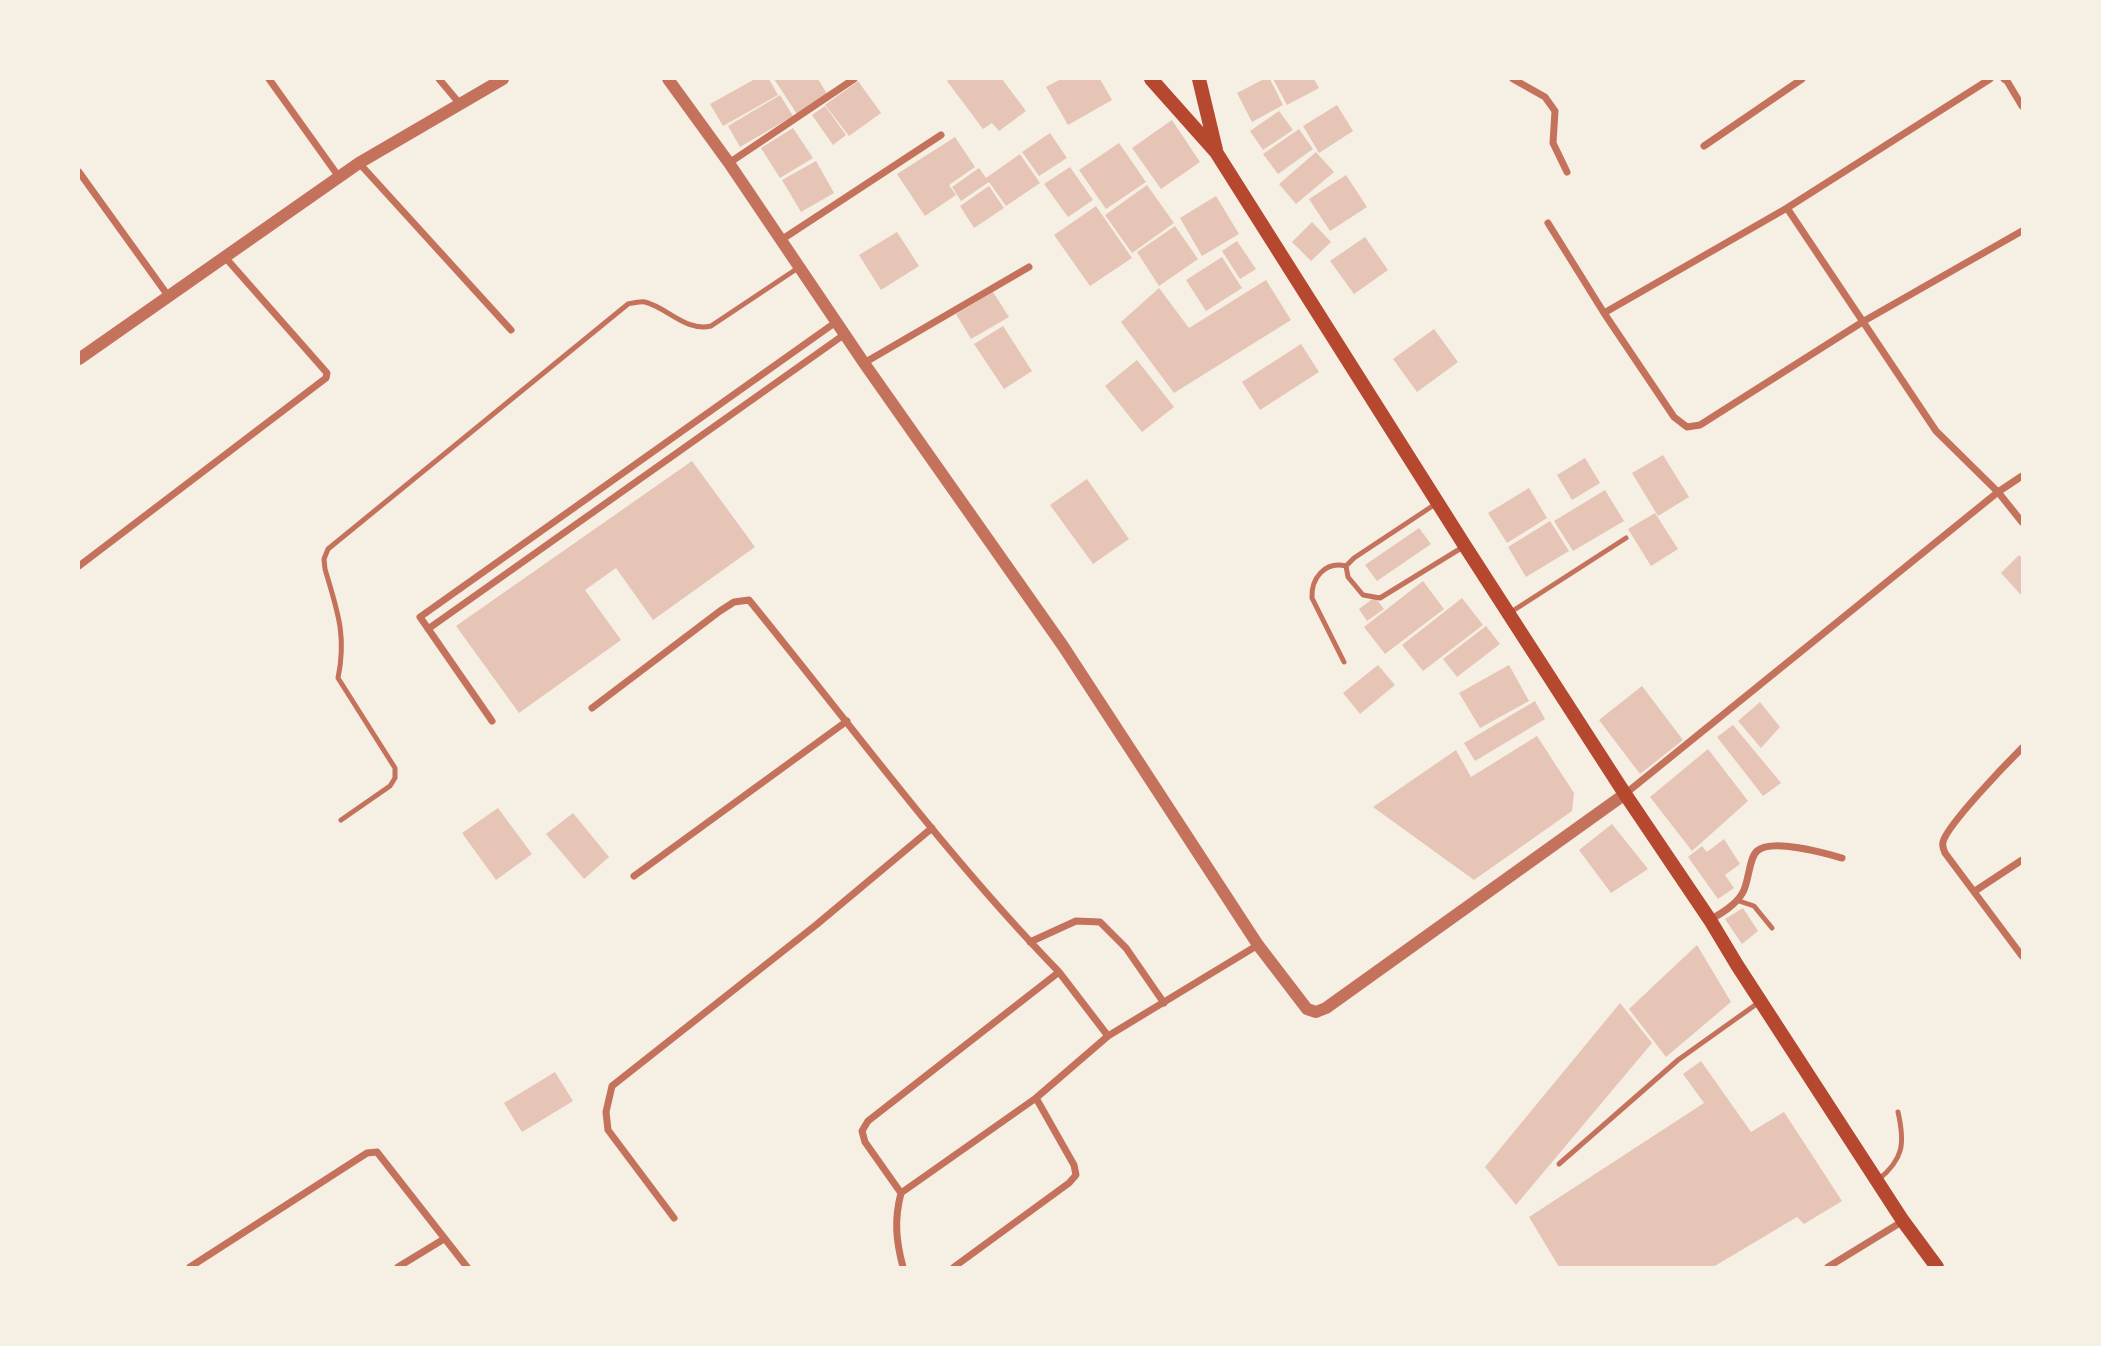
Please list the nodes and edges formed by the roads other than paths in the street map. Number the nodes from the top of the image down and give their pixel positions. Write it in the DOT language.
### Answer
graph roads {
  1 [pos="270,79"];
  2 [pos="439,79"];
  3 [pos="503,79"];
  4 [pos="668,79"];
  5 [pos="854,79"];
  6 [pos="1151,79"];
  7 [pos="1199,79"];
  8 [pos="1513,79"];
  9 [pos="1802,79"];
  10 [pos="1990,79"];
  11 [pos="2004,79"];
  12 [pos="460,104"];
  13 [pos="2022,106"];
  14 [pos="941,135"];
  15 [pos="1704,146"];
  16 [pos="1216,152"];
  17 [pos="359,163"];
  18 [pos="729,163"];
  19 [pos="79,172"];
  20 [pos="1567,172"];
  21 [pos="339,177"];
  22 [pos="1787,208"];
  23 [pos="1548,223"];
  24 [pos="2022,231"];
  25 [pos="780,240"];
  26 [pos="223,256"];
  27 [pos="1029,267"];
  28 [pos="799,268"];
  29 [pos="169,297"];
  30 [pos="1604,313"];
  31 [pos="1864,321"];
  32 [pos="836,322"];
  33 [pos="511,330"];
  34 [pos="845,334"];
  35 [pos="79,359"];
  36 [pos="864,363"];
  37 [pos="687,429"];
  38 [pos="695,440"];
  39 [pos="2022,476"];
  40 [pos="1998,492"];
  41 [pos="1437,503"];
  42 [pos="559,519"];
  43 [pos="2022,523"];
  44 [pos="567,531"];
  45 [pos="1626,538"];
  46 [pos="1465,546"];
  47 [pos="79,566"];
  48 [pos="1346,566"];
  49 [pos="1508,613"];
  50 [pos="428,629"];
  51 [pos="1344,662"];
  52 [pos="592,708"];
  53 [pos="847,721"];
  54 [pos="492,722"];
  55 [pos="2022,748"];
  56 [pos="1625,794"];
  57 [pos="341,820"];
  58 [pos="932,828"];
  59 [pos="1842,858"];
  60 [pos="2022,860"];
  61 [pos="634,876"];
  62 [pos="1975,891"];
  63 [pos="1736,900"];
  64 [pos="1710,920"];
  65 [pos="1772,928"];
  66 [pos="1030,942"];
  67 [pos="1258,945"];
  68 [pos="2022,956"];
  69 [pos="1059,972"];
  70 [pos="1761,1001"];
  71 [pos="1164,1003"];
  72 [pos="1108,1036"];
  73 [pos="1036,1098"];
  74 [pos="1898,1112"];
  75 [pos="1559,1164"];
  76 [pos="1877,1181"];
  77 [pos="901,1194"];
  78 [pos="674,1218"];
  79 [pos="1903,1221"];
  80 [pos="444,1239"];
  81 [pos="190,1267"];
  82 [pos="398,1267"];
  83 [pos="467,1267"];
  84 [pos="903,1267"];
  85 [pos="954,1267"];
  86 [pos="1828,1267"];
  87 [pos="1937,1267"];
  1 -- 21 [label="street"];
  2 -- 12 [label="street"];
  3 -- 12 [label="street"];
  4 -- 18 [label="street"];
  5 -- 18 [label="street"];
  6 -- 16 [label="main road"];
  7 -- 16 [label="main road"];
  8 -- 20 [label="street"];
  9 -- 15 [label="street"];
  10 -- 22 [label="street"];
  11 -- 13 [label="street"];
  12 -- 17 [label="street"];
  14 -- 25 [label="street"];
  16 -- 41 [label="main road"];
  17 -- 21 [label="street"];
  17 -- 33 [label="street"];
  18 -- 25 [label="street"];
  19 -- 29 [label="street"];
  21 -- 26 [label="street"];
  22 -- 30 [label="street"];
  22 -- 31 [label="street"];
  23 -- 30 [label="street"];
  24 -- 31 [label="street"];
  25 -- 28 [label="street"];
  26 -- 29 [label="street"];
  26 -- 47 [label="street"];
  27 -- 36 [label="street"];
  28 -- 32 [label="street"];
  28 -- 57 [label="lane"];
  29 -- 35 [label="street"];
  30 -- 31 [label="street"];
  31 -- 40 [label="street"];
  32 -- 34 [label="street"];
  32 -- 37 [label="street"];
  34 -- 36 [label="street"];
  34 -- 38 [label="street"];
  36 -- 67 [label="street"];
  37 -- 38 [label="street"];
  37 -- 42 [label="street"];
  38 -- 44 [label="street"];
  39 -- 40 [label="street"];
  40 -- 43 [label="street"];
  40 -- 56 [label="street"];
  41 -- 46 [label="main road"];
  41 -- 48 [label="lane"];
  42 -- 44 [label="street"];
  42 -- 50 [label="street"];
  44 -- 50 [label="street"];
  45 -- 49 [label="lane"];
  46 -- 48 [label="lane"];
  46 -- 49 [label="main road"];
  48 -- 51 [label="lane"];
  49 -- 56 [label="main road"];
  50 -- 54 [label="street"];
  52 -- 53 [label="street"];
  53 -- 58 [label="street"];
  53 -- 61 [label="street"];
  55 -- 62 [label="street"];
  56 -- 64 [label="main road"];
  56 -- 67 [label="street"];
  58 -- 66 [label="street"];
  58 -- 78 [label="street"];
  59 -- 63 [label="street"];
  60 -- 62 [label="street"];
  62 -- 68 [label="street"];
  63 -- 64 [label="street"];
  63 -- 65 [label="lane"];
  64 -- 70 [label="main road"];
  66 -- 69 [label="street"];
  66 -- 71 [label="street"];
  67 -- 71 [label="street"];
  69 -- 72 [label="street"];
  69 -- 77 [label="street"];
  70 -- 75 [label="lane"];
  70 -- 76 [label="main road"];
  71 -- 72 [label="street"];
  72 -- 73 [label="street"];
  73 -- 77 [label="street"];
  73 -- 85 [label="street"];
  74 -- 76 [label="lane"];
  76 -- 79 [label="main road"];
  77 -- 84 [label="street"];
  79 -- 86 [label="street"];
  79 -- 87 [label="main road"];
  80 -- 81 [label="street"];
  80 -- 82 [label="street"];
  80 -- 83 [label="street"];
}
